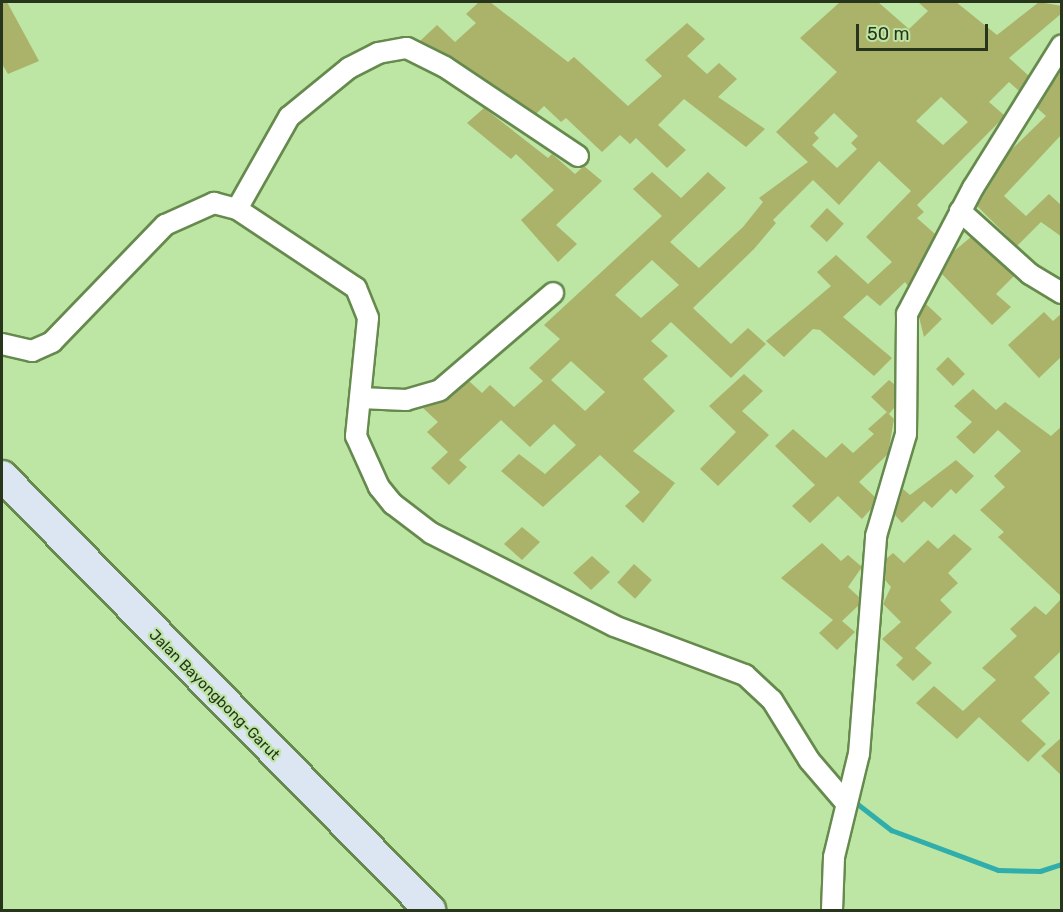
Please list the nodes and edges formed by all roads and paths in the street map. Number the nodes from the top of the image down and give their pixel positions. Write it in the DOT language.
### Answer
graph roads {
  1 [pos="1062,45"];
  2 [pos="578,156"];
  3 [pos="241,201"];
  4 [pos="960,211"];
  5 [pos="553,293"];
  6 [pos="1062,293"];
  7 [pos="2,344"];
  8 [pos="362,398"];
  9 [pos="2,476"];
  10 [pos="846,800"];
  11 [pos="430,910"];
  12 [pos="832,910"];
  1 -- 4 [label="street"];
  2 -- 3 [label="street"];
  3 -- 7 [label="street"];
  3 -- 8 [label="street"];
  4 -- 6 [label="street"];
  4 -- 10 [label="street"];
  5 -- 8 [label="street"];
  8 -- 10 [label="street"];
  9 -- 11 [label="main road, Jalan Bayongbong-Garut"];
  10 -- 12 [label="street"];
}
